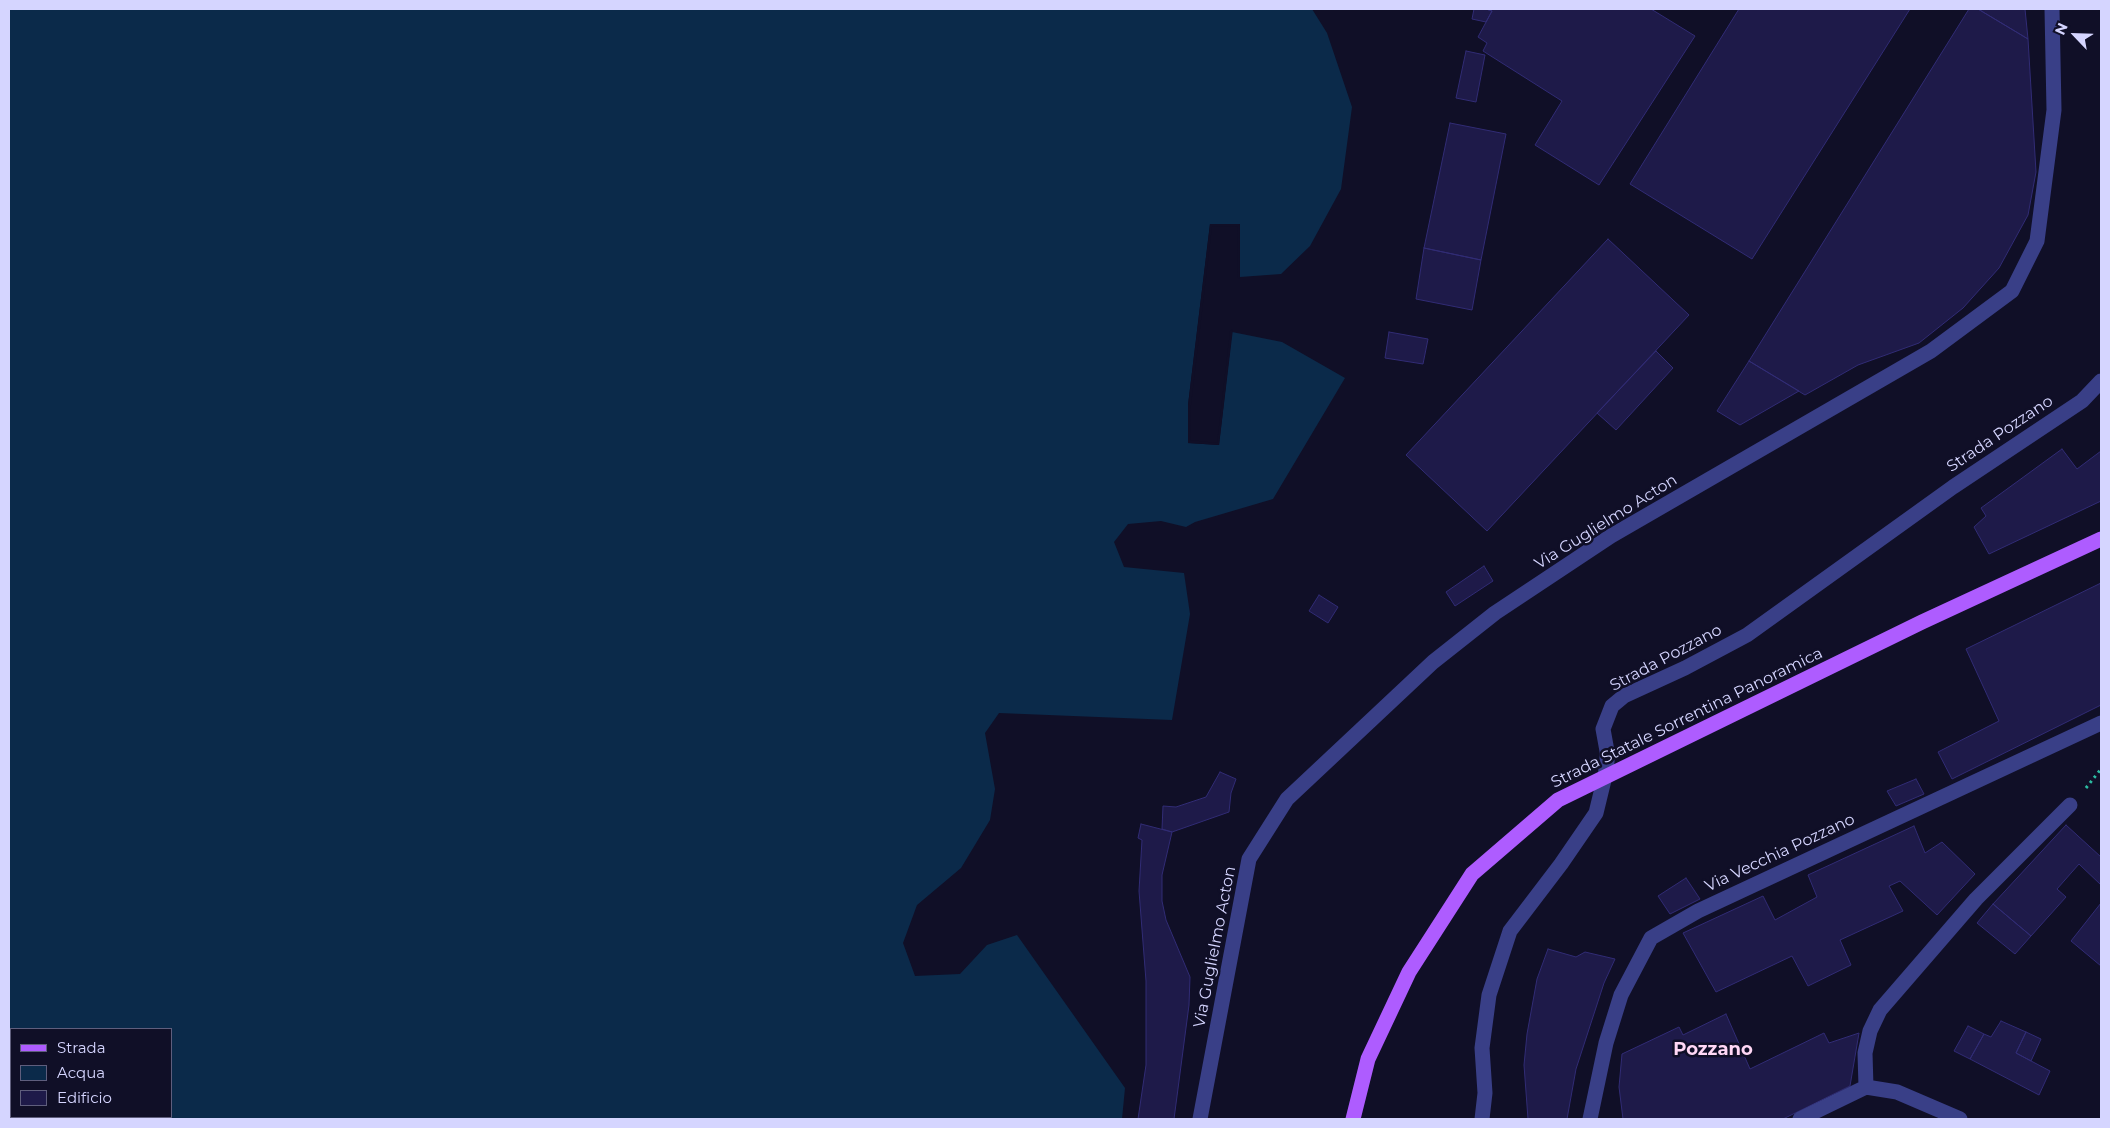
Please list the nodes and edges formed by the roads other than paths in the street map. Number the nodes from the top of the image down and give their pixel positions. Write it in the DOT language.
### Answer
graph roads {
  1 [pos="2052,9"];
  2 [pos="2101,381"];
  3 [pos="2101,538"];
  4 [pos="2101,723"];
  5 [pos="1605,776"];
  6 [pos="2070,805"];
  7 [pos="1866,1087"];
  8 [pos="1200,1119"];
  9 [pos="1353,1119"];
  10 [pos="1482,1119"];
  11 [pos="1590,1119"];
  12 [pos="1800,1119"];
  13 [pos="1960,1119"];
  1 -- 8 [label="street, Via Guglielmo Acton"];
  2 -- 5 [label="street, Strada Pozzano"];
  3 -- 5 [label="main road, Strada Statale Sorrentina Panoramica"];
  4 -- 11 [label="street, Via Vecchia Pozzano"];
  5 -- 9 [label="main road, Strada Statale Sorrentina Panoramica"];
  5 -- 10 [label="street, Strada Pozzano"];
  6 -- 7 [label="street"];
  7 -- 12 [label="street"];
  7 -- 13 [label="street"];
}
